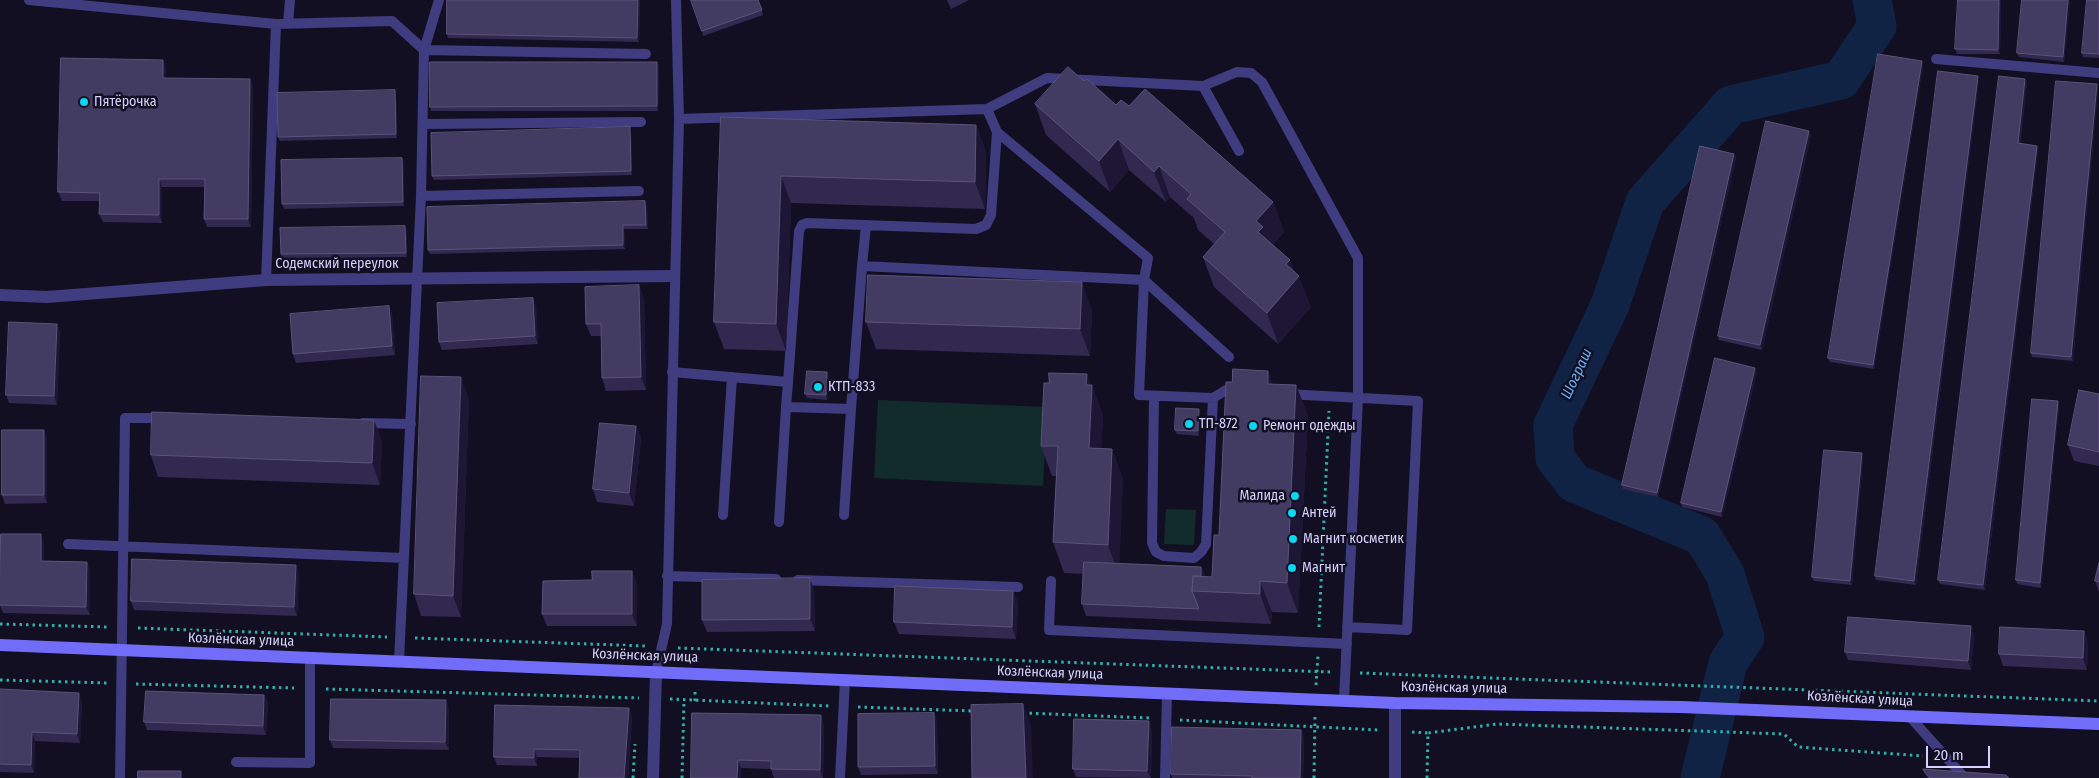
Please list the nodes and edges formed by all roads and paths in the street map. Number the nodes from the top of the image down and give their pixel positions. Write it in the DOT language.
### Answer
graph roads {
  1 [pos="29,0"];
  2 [pos="290,0"];
  3 [pos="439,0"];
  4 [pos="676,0"];
  5 [pos="288,23"];
  6 [pos="276,24"];
  7 [pos="424,50"];
  8 [pos="646,54"];
  9 [pos="1936,59"];
  10 [pos="2099,73"];
  11 [pos="1203,86"];
  12 [pos="988,109"];
  13 [pos="680,119"];
  14 [pos="641,122"];
  15 [pos="424,124"];
  16 [pos="998,132"];
  17 [pos="1239,152"];
  18 [pos="639,191"];
  19 [pos="421,196"];
  20 [pos="866,225"];
  21 [pos="862,266"];
  22 [pos="674,276"];
  23 [pos="418,278"];
  24 [pos="266,280"];
  25 [pos="1144,280"];
  26 [pos="0,295"];
  27 [pos="1229,357"];
  28 [pos="672,372"];
  29 [pos="732,377"];
  30 [pos="788,382"];
  31 [pos="1254,392"];
  32 [pos="1273,393"];
  33 [pos="1154,396"];
  34 [pos="1330,396"];
  35 [pos="1213,398"];
  36 [pos="1358,398"];
  37 [pos="786,407"];
  38 [pos="851,409"];
  39 [pos="174,419"];
  40 [pos="352,422"];
  41 [pos="411,424"];
  42 [pos="723,515"];
  43 [pos="844,515"];
  44 [pos="779,522"];
  45 [pos="68,544"];
  46 [pos="122,546"];
  47 [pos="404,558"];
  48 [pos="667,576"];
  49 [pos="1051,581"];
  50 [pos="1018,587"];
  51 [pos="0,624"];
  52 [pos="1347,627"];
  53 [pos="123,628"];
  54 [pos="401,638"];
  55 [pos="1318,642"];
  56 [pos="1346,644"];
  57 [pos="0,645"];
  58 [pos="662,647"];
  59 [pos="123,650"];
  60 [pos="310,658"];
  61 [pos="400,661"];
  62 [pos="1317,671"];
  63 [pos="656,672"];
  64 [pos="1345,672"];
  65 [pos="844,679"];
  66 [pos="1167,693"];
  67 [pos="1316,699"];
  68 [pos="684,700"];
  69 [pos="1344,700"];
  70 [pos="2099,701"];
  71 [pos="1395,702"];
  72 [pos="1910,717"];
  73 [pos="2099,724"];
  74 [pos="1314,726"];
  75 [pos="1395,731"];
  76 [pos="1428,732"];
  77 [pos="1946,757"];
  78 [pos="236,762"];
  79 [pos="1963,776"];
  80 [pos="120,778"];
  81 [pos="653,778"];
  82 [pos="682,778"];
  83 [pos="840,778"];
  84 [pos="1165,778"];
  85 [pos="1314,778"];
  86 [pos="1395,778"];
  87 [pos="1427,778"];
  1 -- 6 [label="lane"];
  2 -- 5 [label="lane"];
  3 -- 7 [label="lane"];
  4 -- 13 [label="lane"];
  5 -- 6 [label="lane"];
  5 -- 7 [label="lane"];
  6 -- 24 [label="lane"];
  7 -- 8 [label="lane"];
  7 -- 15 [label="lane"];
  9 -- 10 [label="lane"];
  11 -- 12 [label="lane"];
  11 -- 17 [label="lane"];
  11 -- 36 [label="lane"];
  12 -- 13 [label="lane"];
  12 -- 16 [label="lane"];
  13 -- 22 [label="lane"];
  14 -- 15 [label="lane"];
  15 -- 19 [label="lane"];
  16 -- 20 [label="lane"];
  16 -- 25 [label="lane"];
  18 -- 19 [label="lane"];
  19 -- 23 [label="lane"];
  20 -- 21 [label="lane"];
  20 -- 30 [label="lane"];
  21 -- 25 [label="lane"];
  21 -- 38 [label="lane"];
  22 -- 23 [label="street, Содемский переулок"];
  22 -- 28 [label="lane"];
  23 -- 24 [label="street, Содемский переулок"];
  23 -- 41 [label="lane"];
  24 -- 26 [label="street, Содемский переулок"];
  25 -- 27 [label="lane"];
  25 -- 33 [label="lane"];
  28 -- 29 [label="lane"];
  28 -- 48 [label="lane"];
  29 -- 30 [label="lane"];
  29 -- 42 [label="lane"];
  30 -- 37 [label="lane"];
  31 -- 35 [label="lane"];
  32 -- 34 [label="lane"];
  33 -- 35 [label="lane"];
  33 -- 35 [label="lane"];
  34 -- 36 [label="lane"];
  34 -- 55 [label="path"];
  36 -- 52 [label="lane"];
  36 -- 52 [label="lane"];
  37 -- 38 [label="lane"];
  37 -- 44 [label="lane"];
  38 -- 43 [label="lane"];
  39 -- 46 [label="lane"];
  40 -- 41 [label="lane"];
  41 -- 47 [label="lane"];
  45 -- 46 [label="lane"];
  46 -- 47 [label="lane"];
  46 -- 53 [label="lane"];
  47 -- 54 [label="lane"];
  48 -- 50 [label="lane"];
  48 -- 58 [label="lane"];
  49 -- 55 [label="lane"];
  51 -- 53 [label="path"];
  52 -- 56 [label="lane"];
  53 -- 54 [label="path"];
  53 -- 59 [label="lane"];
  54 -- 58 [label="path"];
  54 -- 61 [label="lane"];
  55 -- 56 [label="lane"];
  55 -- 62 [label="path"];
  56 -- 64 [label="lane"];
  57 -- 59 [label="street, Козлёнская улица"];
  58 -- 62 [label="path"];
  58 -- 63 [label="lane"];
  59 -- 60 [label="street, Козлёнская улица"];
  59 -- 80 [label="lane"];
  60 -- 61 [label="street, Козлёнская улица"];
  60 -- 78 [label="lane"];
  61 -- 63 [label="street, Козлёнская улица"];
  62 -- 64 [label="path"];
  62 -- 67 [label="path"];
  63 -- 65 [label="street, Козлёнская улица"];
  63 -- 81 [label="street"];
  64 -- 69 [label="lane"];
  64 -- 70 [label="path"];
  65 -- 66 [label="street, Козлёнская улица"];
  65 -- 83 [label="lane"];
  66 -- 67 [label="street, Козлёнская улица"];
  66 -- 84 [label="lane"];
  67 -- 69 [label="street, Козлёнская улица"];
  67 -- 74 [label="path"];
  68 -- 82 [label="path"];
  69 -- 71 [label="street, Козлёнская улица"];
  71 -- 72 [label="street, Козлёнская улица"];
  71 -- 75 [label="street"];
  72 -- 73 [label="street, Козлёнская улица"];
  72 -- 77 [label="lane"];
  74 -- 75 [label="path"];
  74 -- 85 [label="path"];
  75 -- 76 [label="path"];
  75 -- 86 [label="street"];
  76 -- 77 [label="path"];
  76 -- 87 [label="path"];
  77 -- 79 [label="lane"];
}
